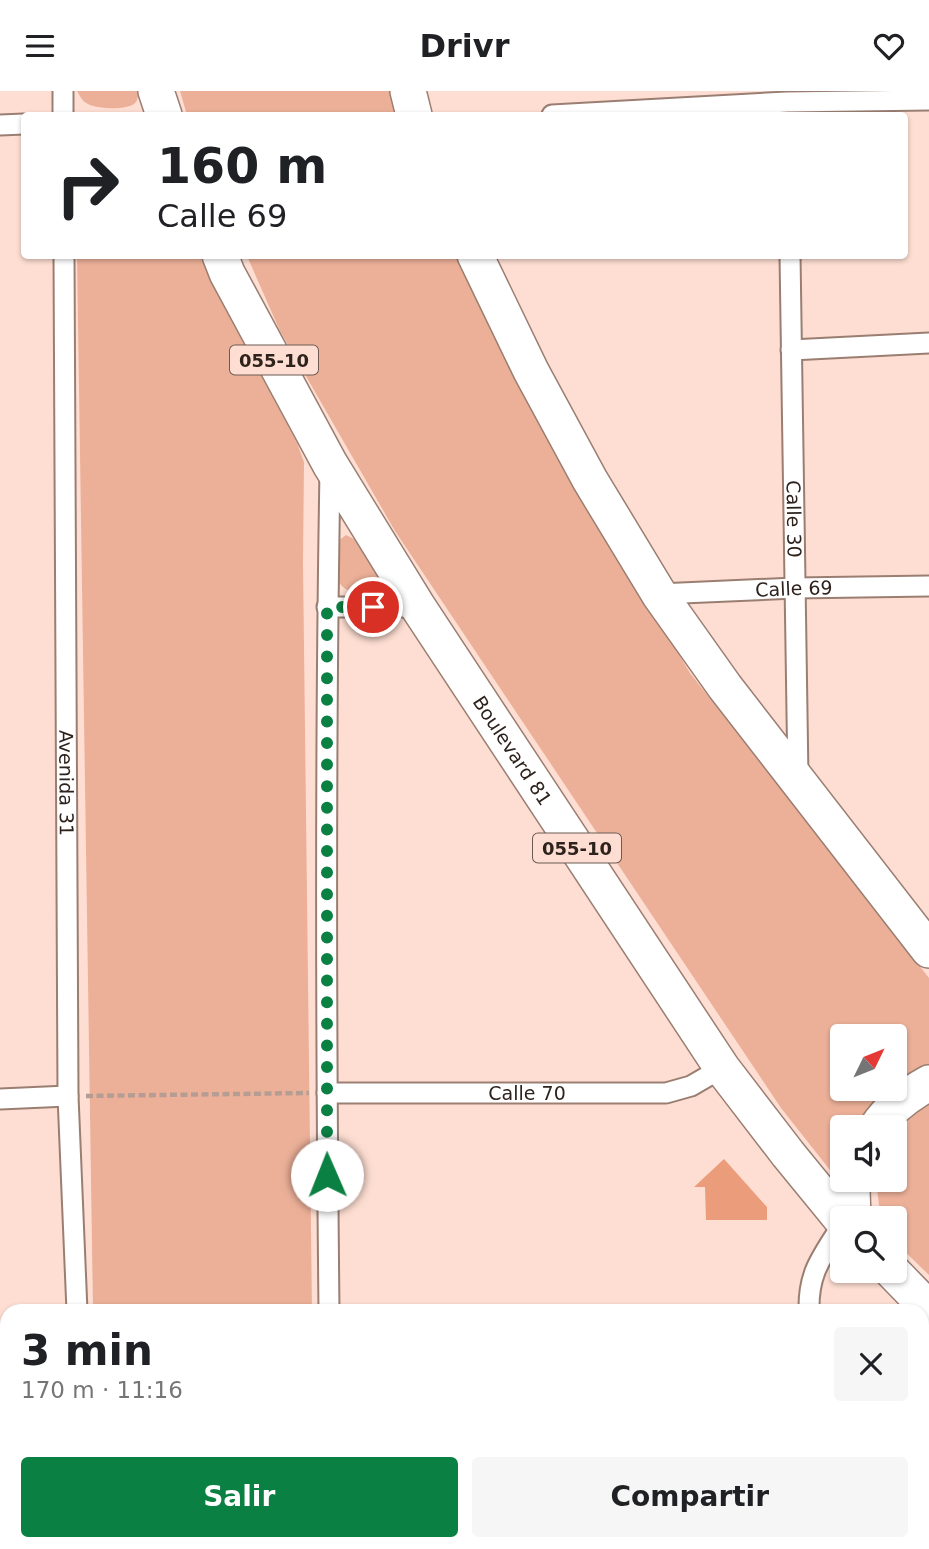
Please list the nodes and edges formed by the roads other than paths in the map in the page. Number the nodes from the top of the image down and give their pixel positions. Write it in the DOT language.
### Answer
graph roads {
  1 [pos="63,91"];
  2 [pos="156,91"];
  3 [pos="408,91"];
  4 [pos="929,100"];
  5 [pos="788,103"];
  6 [pos="63,112"];
  7 [pos="163,112"];
  8 [pos="413,112"];
  9 [pos="611,112"];
  10 [pos="21,124"];
  11 [pos="0,125"];
  12 [pos="64,259"];
  13 [pos="222,259"];
  14 [pos="477,259"];
  15 [pos="790,259"];
  16 [pos="929,343"];
  17 [pos="791,350"];
  18 [pos="330,464"];
  19 [pos="929,586"];
  20 [pos="795,588"];
  21 [pos="659,594"];
  22 [pos="327,607"];
  23 [pos="418,607"];
  24 [pos="798,783"];
  25 [pos="929,950"];
  26 [pos="722,1068"];
  27 [pos="929,1083"];
  28 [pos="327,1093"];
  29 [pos="68,1096"];
  30 [pos="0,1098"];
  31 [pos="886,1115"];
  32 [pos="830,1208"];
  33 [pos="830,1243"];
  34 [pos="903,1283"];
  35 [pos="77,1304"];
  36 [pos="328,1304"];
  37 [pos="809,1304"];
  38 [pos="924,1304"];
  1 -- 6 [label="street"];
  2 -- 7 [label="highway"];
  3 -- 8 [label="highway"];
  4 -- 5 [label="street"];
  5 -- 9 [label="street"];
  10 -- 11 [label="street"];
  12 -- 29 [label="street, Avenida 31"];
  13 -- 18 [label="highway, Boulevard 81 / 055-10"];
  14 -- 21 [label="highway"];
  15 -- 17 [label="street, Calle 30"];
  16 -- 17 [label="street"];
  17 -- 20 [label="street, Calle 30"];
  18 -- 22 [label="street"];
  18 -- 23 [label="highway, Boulevard 81 / 055-10"];
  19 -- 20 [label="street, Calle 69"];
  20 -- 21 [label="street, Calle 69"];
  20 -- 24 [label="street, Calle 30"];
  21 -- 24 [label="highway"];
  22 -- 23 [label="street"];
  22 -- 28 [label="street"];
  23 -- 26 [label="highway, Boulevard 81 / 055-10"];
  24 -- 25 [label="highway"];
  26 -- 28 [label="street, Calle 70"];
  26 -- 32 [label="highway, Boulevard 81 / 055-10"];
  27 -- 31 [label="highway"];
  28 -- 36 [label="street"];
  29 -- 30 [label="street"];
  29 -- 35 [label="street, Avenida 31"];
  33 -- 37 [label="street"];
  34 -- 38 [label="highway"];
}
